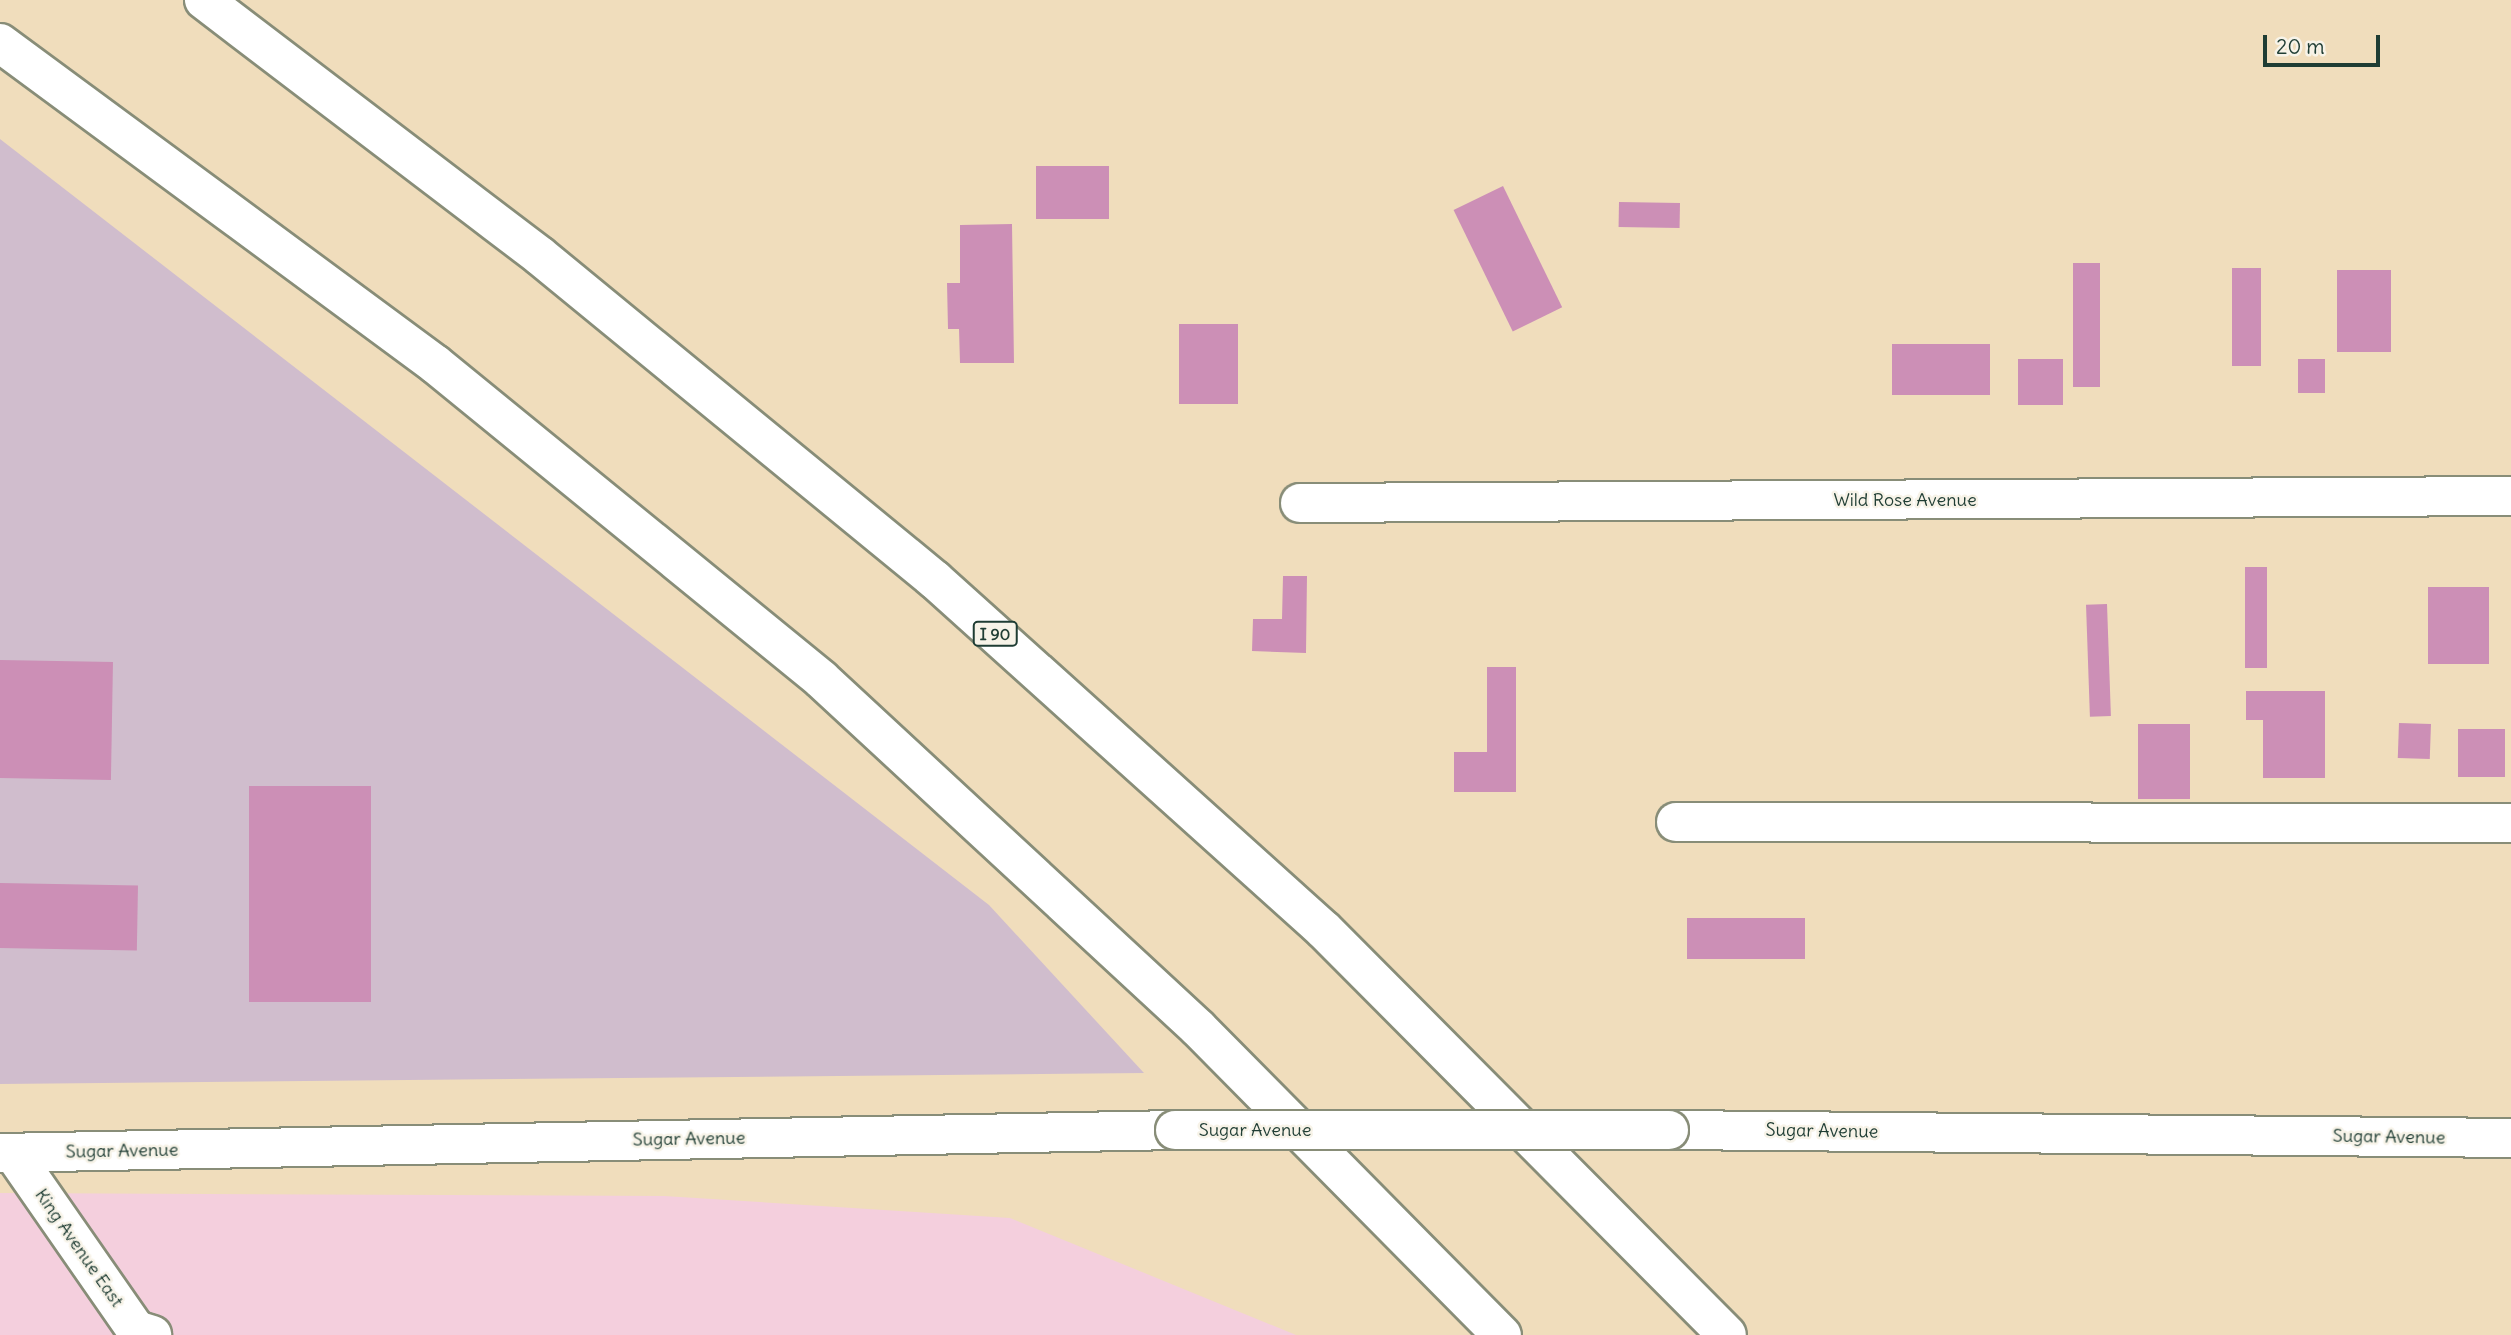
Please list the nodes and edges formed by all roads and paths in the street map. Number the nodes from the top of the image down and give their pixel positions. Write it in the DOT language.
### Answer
graph roads {
  1 [pos="204,0"];
  2 [pos="0,43"];
  3 [pos="2511,496"];
  4 [pos="1300,503"];
  5 [pos="1676,821"];
  6 [pos="2511,824"];
  7 [pos="2511,1138"];
  8 [pos="6,1153"];
  9 [pos="152,1335"];
  10 [pos="1502,1335"];
  11 [pos="1727,1335"];
  1 -- 11 [label="main road, I 90"];
  2 -- 10 [label="main road"];
  3 -- 4 [label="main road, Wild Rose Avenue"];
  5 -- 6 [label="main road"];
  7 -- 8 [label="main road, Sugar Avenue, bridge"];
  8 -- 9 [label="main road, King Avenue East"];
}
